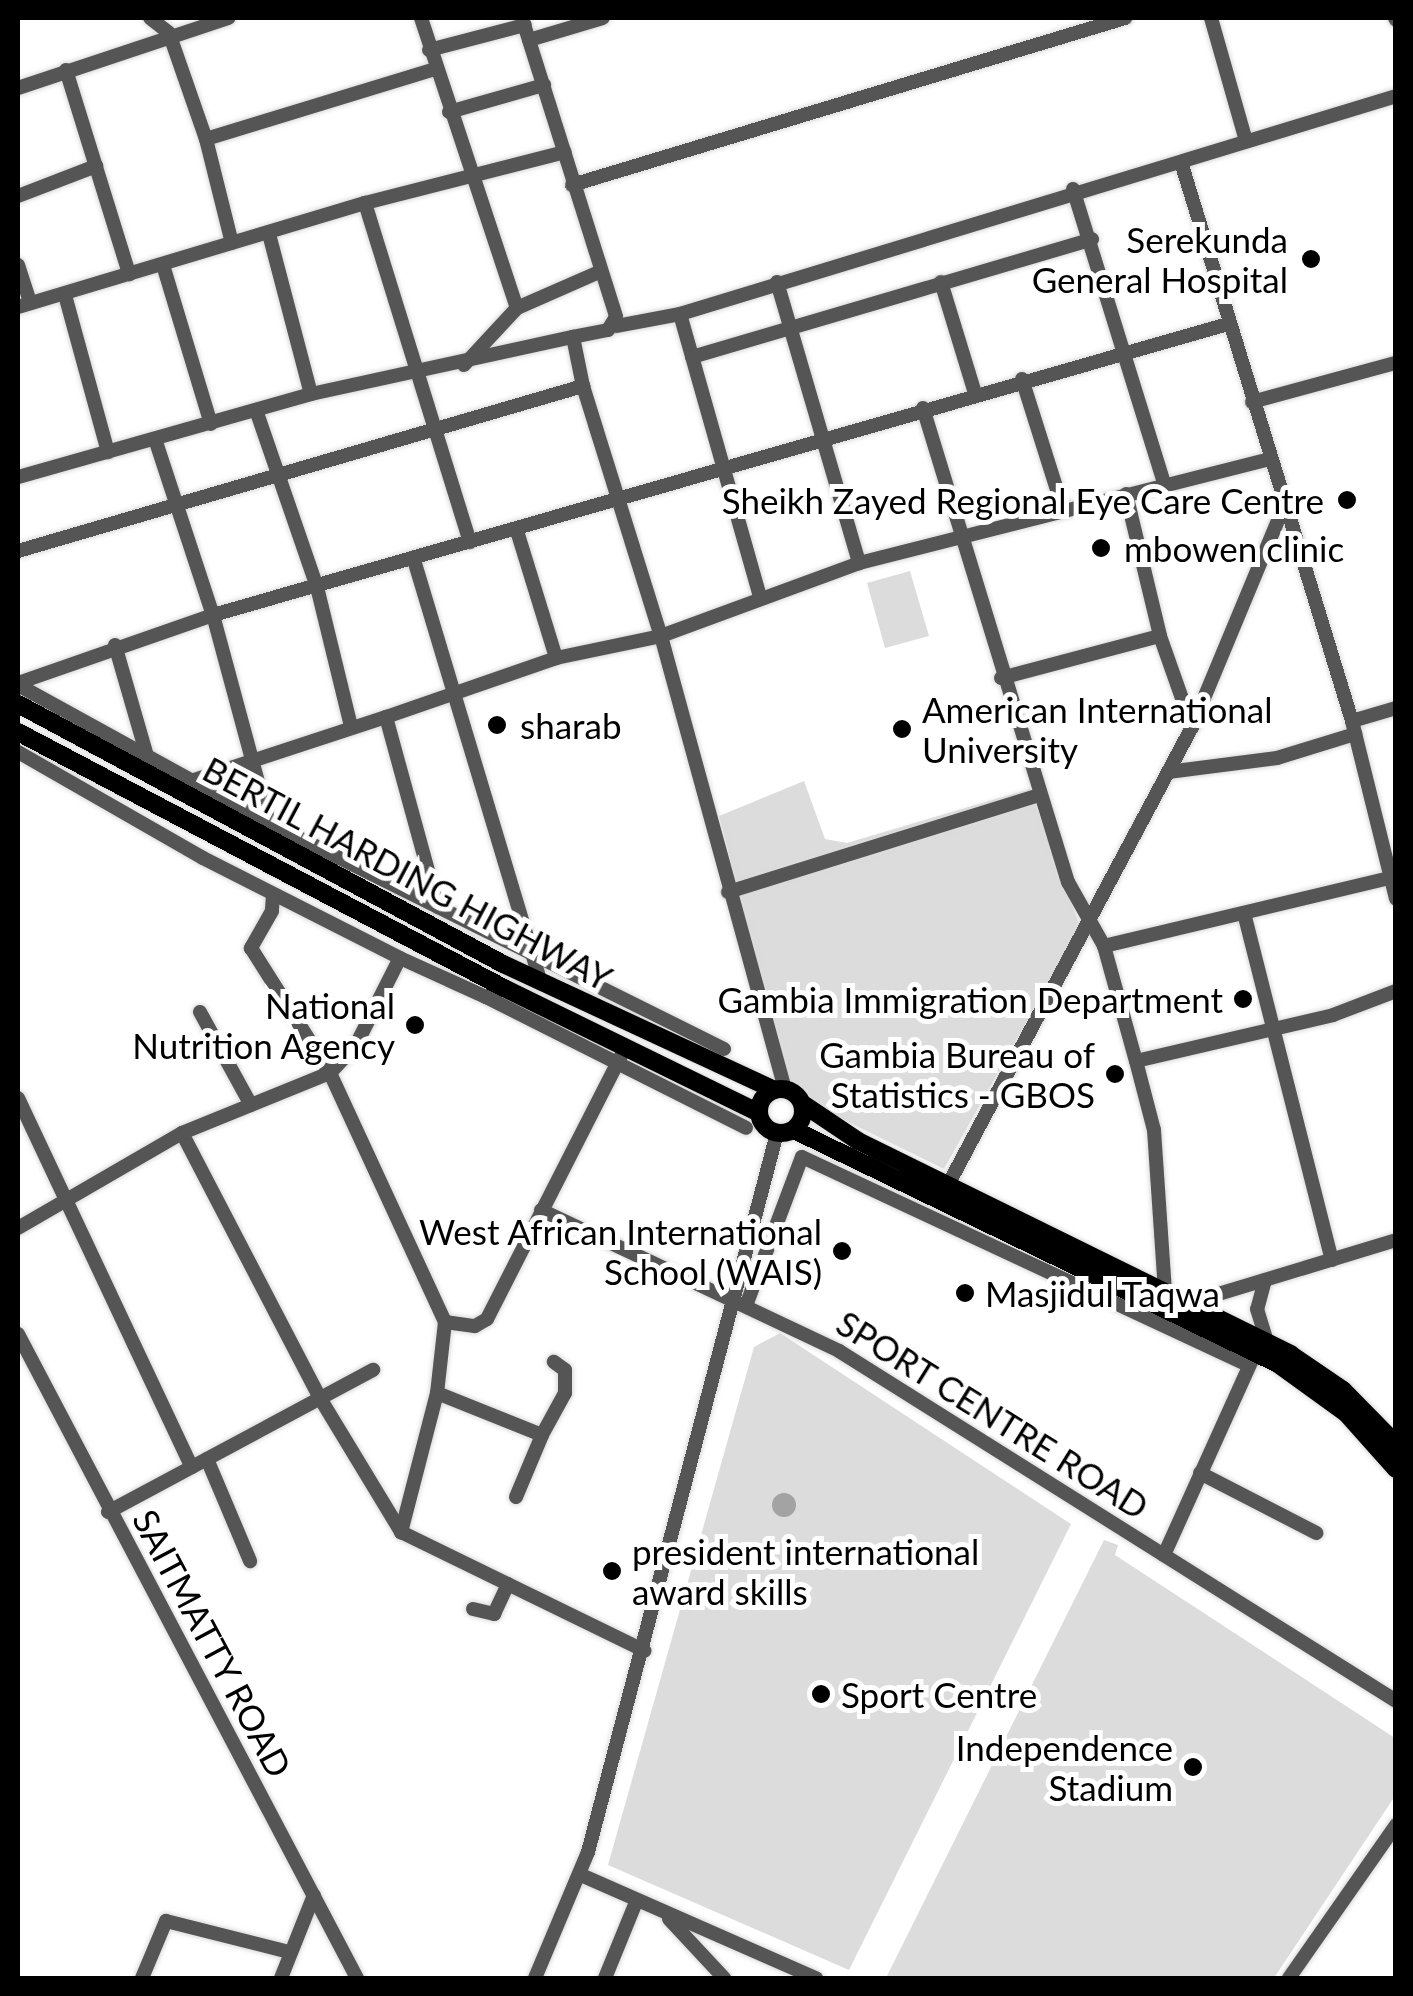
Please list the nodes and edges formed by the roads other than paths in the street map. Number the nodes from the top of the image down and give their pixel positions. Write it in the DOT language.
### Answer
graph roads {
  1 [pos="150,18"];
  2 [pos="229,18"];
  3 [pos="421,18"];
  4 [pos="602,18"];
  5 [pos="1125,18"];
  6 [pos="1211,18"];
  7 [pos="526,28"];
  8 [pos="170,33"];
  9 [pos="430,50"];
  10 [pos="435,69"];
  11 [pos="66,70"];
  12 [pos="544,85"];
  13 [pos="18,88"];
  14 [pos="1396,96"];
  15 [pos="449,112"];
  16 [pos="206,139"];
  17 [pos="1246,141"];
  18 [pos="565,152"];
  19 [pos="1180,162"];
  20 [pos="96,166"];
  21 [pos="470,178"];
  22 [pos="572,185"];
  23 [pos="1073,189"];
  24 [pos="18,196"];
  25 [pos="365,203"];
  26 [pos="270,234"];
  27 [pos="1092,239"];
  28 [pos="232,243"];
  29 [pos="18,265"];
  30 [pos="163,265"];
  31 [pos="599,272"];
  32 [pos="129,274"];
  33 [pos="777,282"];
  34 [pos="941,282"];
  35 [pos="65,295"];
  36 [pos="24,305"];
  37 [pos="517,308"];
  38 [pos="680,314"];
  39 [pos="1228,324"];
  40 [pos="616,326"];
  41 [pos="791,327"];
  42 [pos="573,337"];
  43 [pos="1126,350"];
  44 [pos="692,357"];
  45 [pos="1396,364"];
  46 [pos="464,365"];
  47 [pos="417,371"];
  48 [pos="1022,379"];
  49 [pos="583,386"];
  50 [pos="976,392"];
  51 [pos="311,394"];
  52 [pos="1252,402"];
  53 [pos="923,408"];
  54 [pos="256,410"];
  55 [pos="211,424"];
  56 [pos="435,431"];
  57 [pos="822,437"];
  58 [pos="155,439"];
  59 [pos="108,452"];
  60 [pos="1270,459"];
  61 [pos="721,465"];
  62 [pos="18,477"];
  63 [pos="283,478"];
  64 [pos="1164,483"];
  65 [pos="1126,494"];
  66 [pos="619,496"];
  67 [pos="1285,504"];
  68 [pos="178,505"];
  69 [pos="1063,508"];
  70 [pos="517,531"];
  71 [pos="962,536"];
  72 [pos="470,542"];
  73 [pos="18,551"];
  74 [pos="414,560"];
  75 [pos="858,563"];
  76 [pos="317,587"];
  77 [pos="760,596"];
  78 [pos="213,615"];
  79 [pos="661,636"];
  80 [pos="1160,636"];
  81 [pos="115,645"];
  82 [pos="556,658"];
  83 [pos="1001,678"];
  84 [pos="18,684"];
  85 [pos="452,689"];
  86 [pos="18,704"];
  87 [pos="1396,708"];
  88 [pos="386,717"];
  89 [pos="1192,726"];
  90 [pos="351,727"];
  91 [pos="1353,727"];
  92 [pos="18,732"];
  93 [pos="18,752"];
  94 [pos="148,758"];
  95 [pos="250,758"];
  96 [pos="1168,772"];
  97 [pos="190,781"];
  98 [pos="1040,795"];
  99 [pos="268,823"];
  100 [pos="1390,878"];
  101 [pos="728,892"];
  102 [pos="273,894"];
  103 [pos="1396,899"];
  104 [pos="438,908"];
  105 [pos="1244,913"];
  106 [pos="1091,919"];
  107 [pos="1104,946"];
  108 [pos="529,953"];
  109 [pos="400,958"];
  110 [pos="541,983"];
  111 [pos="504,988"];
  112 [pos="1396,992"];
  113 [pos="486,998"];
  114 [pos="200,1012"];
  115 [pos="1270,1029"];
  116 [pos="724,1049"];
  117 [pos="621,1056"];
  118 [pos="1136,1061"];
  119 [pos="330,1073"];
  120 [pos="780,1090"];
  121 [pos="18,1098"];
  122 [pos="803,1104"];
  123 [pos="251,1105"];
  124 [pos="759,1113"];
  125 [pos="746,1128"];
  126 [pos="786,1132"];
  127 [pos="182,1133"];
  128 [pos="948,1185"];
  129 [pos="71,1199"];
  130 [pos="541,1210"];
  131 [pos="18,1228"];
  132 [pos="1396,1240"];
  133 [pos="1332,1260"];
  134 [pos="1266,1280"];
  135 [pos="1165,1290"];
  136 [pos="741,1300"];
  137 [pos="1192,1302"];
  138 [pos="446,1322"];
  139 [pos="18,1334"];
  140 [pos="1257,1353"];
  141 [pos="554,1362"];
  142 [pos="373,1370"];
  143 [pos="437,1393"];
  144 [pos="320,1398"];
  145 [pos="542,1435"];
  146 [pos="1396,1444"];
  147 [pos="207,1459"];
  148 [pos="192,1467"];
  149 [pos="1396,1469"];
  150 [pos="1200,1473"];
  151 [pos="516,1497"];
  152 [pos="108,1512"];
  153 [pos="1097,1514"];
  154 [pos="1089,1530"];
  155 [pos="401,1532"];
  156 [pos="1316,1533"];
  157 [pos="1164,1555"];
  158 [pos="250,1561"];
  159 [pos="508,1584"];
  160 [pos="473,1609"];
  161 [pos="645,1651"];
  162 [pos="1396,1701"];
  163 [pos="1396,1825"];
  164 [pos="581,1875"];
  165 [pos="314,1895"];
  166 [pos="636,1902"];
  167 [pos="665,1915"];
  168 [pos="289,1952"];
  169 [pos="142,1978"];
  170 [pos="282,1978"];
  171 [pos="357,1978"];
  172 [pos="535,1978"];
  173 [pos="605,1978"];
  174 [pos="724,1978"];
  175 [pos="816,1978"];
  176 [pos="1289,1978"];
  1 -- 8 [label="street"];
  2 -- 8 [label="street"];
  3 -- 9 [label="street"];
  4 -- 7 [label="street"];
  5 -- 22 [label="street"];
  6 -- 17 [label="street"];
  7 -- 9 [label="street"];
  7 -- 12 [label="street"];
  8 -- 11 [label="street"];
  8 -- 16 [label="street"];
  9 -- 10 [label="street"];
  10 -- 15 [label="street"];
  10 -- 16 [label="street"];
  11 -- 13 [label="street"];
  11 -- 20 [label="street"];
  12 -- 15 [label="street"];
  12 -- 18 [label="street"];
  14 -- 17 [label="street"];
  15 -- 21 [label="street"];
  16 -- 28 [label="street"];
  17 -- 19 [label="street"];
  18 -- 21 [label="street"];
  18 -- 22 [label="street"];
  19 -- 23 [label="street"];
  19 -- 39 [label="street"];
  20 -- 24 [label="street"];
  20 -- 32 [label="street"];
  21 -- 25 [label="street"];
  21 -- 37 [label="street"];
  22 -- 31 [label="street"];
  23 -- 27 [label="street"];
  23 -- 33 [label="street"];
  25 -- 26 [label="street"];
  25 -- 47 [label="street"];
  26 -- 28 [label="street"];
  26 -- 51 [label="street"];
  27 -- 34 [label="street"];
  27 -- 43 [label="street"];
  28 -- 30 [label="street"];
  29 -- 36 [label="street"];
  30 -- 32 [label="street"];
  30 -- 55 [label="street"];
  31 -- 37 [label="street"];
  31 -- 40 [label="street"];
  32 -- 35 [label="street"];
  33 -- 38 [label="street"];
  33 -- 41 [label="street"];
  34 -- 41 [label="street"];
  34 -- 50 [label="street"];
  35 -- 36 [label="street"];
  35 -- 59 [label="street"];
  37 -- 46 [label="street"];
  38 -- 40 [label="street"];
  38 -- 44 [label="street"];
  39 -- 43 [label="street"];
  39 -- 52 [label="street"];
  40 -- 42 [label="street"];
  41 -- 44 [label="street"];
  41 -- 57 [label="street"];
  42 -- 46 [label="street"];
  42 -- 49 [label="street"];
  43 -- 48 [label="street"];
  43 -- 64 [label="street"];
  44 -- 61 [label="street"];
  45 -- 52 [label="street"];
  46 -- 47 [label="street"];
  47 -- 51 [label="street"];
  47 -- 56 [label="street"];
  48 -- 50 [label="street"];
  48 -- 69 [label="street"];
  49 -- 56 [label="street"];
  49 -- 66 [label="street"];
  50 -- 53 [label="street"];
  51 -- 54 [label="street"];
  52 -- 60 [label="street"];
  53 -- 57 [label="street"];
  53 -- 71 [label="street"];
  54 -- 55 [label="street"];
  54 -- 63 [label="street"];
  55 -- 58 [label="street"];
  56 -- 63 [label="street"];
  56 -- 72 [label="street"];
  57 -- 61 [label="street"];
  57 -- 75 [label="street"];
  58 -- 59 [label="street"];
  58 -- 68 [label="street"];
  59 -- 62 [label="street"];
  60 -- 64 [label="street"];
  60 -- 67 [label="street"];
  61 -- 66 [label="street"];
  61 -- 77 [label="street"];
  63 -- 68 [label="street"];
  63 -- 76 [label="street"];
  64 -- 65 [label="street"];
  65 -- 69 [label="street"];
  65 -- 80 [label="street"];
  66 -- 70 [label="street"];
  66 -- 79 [label="street"];
  67 -- 89 [label="street"];
  67 -- 91 [label="street"];
  68 -- 73 [label="street"];
  68 -- 78 [label="street"];
  69 -- 71 [label="street"];
  70 -- 72 [label="street"];
  70 -- 82 [label="street"];
  71 -- 75 [label="street"];
  71 -- 83 [label="street"];
  72 -- 74 [label="street"];
  74 -- 76 [label="street"];
  74 -- 85 [label="street"];
  75 -- 77 [label="street"];
  76 -- 78 [label="street"];
  76 -- 90 [label="street"];
  77 -- 79 [label="street"];
  78 -- 81 [label="street"];
  78 -- 95 [label="street"];
  79 -- 82 [label="street"];
  79 -- 101 [label="street"];
  80 -- 83 [label="street"];
  80 -- 89 [label="street"];
  81 -- 84 [label="street"];
  81 -- 94 [label="street"];
  82 -- 85 [label="street"];
  83 -- 98 [label="street"];
  84 -- 94 [label="street"];
  85 -- 88 [label="street"];
  85 -- 108 [label="street"];
  86 -- 110 [label="main road, BERTIL HARDING HIGHWAY"];
  87 -- 91 [label="street"];
  88 -- 90 [label="street"];
  88 -- 104 [label="street"];
  89 -- 96 [label="street"];
  90 -- 95 [label="street"];
  91 -- 96 [label="street"];
  91 -- 100 [label="street"];
  92 -- 111 [label="main road, BERTIL HARDING HIGHWAY"];
  93 -- 102 [label="street"];
  94 -- 97 [label="street"];
  95 -- 97 [label="street"];
  95 -- 99 [label="street"];
  96 -- 106 [label="street"];
  97 -- 99 [label="street"];
  98 -- 101 [label="street"];
  98 -- 106 [label="street"];
  99 -- 104 [label="street"];
  100 -- 103 [label="street"];
  100 -- 105 [label="street"];
  101 -- 120 [label="street"];
  102 -- 109 [label="street"];
  102 -- 119 [label="street"];
  104 -- 108 [label="street"];
  105 -- 107 [label="street"];
  105 -- 115 [label="street"];
  106 -- 107 [label="street"];
  106 -- 128 [label="street"];
  107 -- 118 [label="street"];
  108 -- 110 [label="street"];
  108 -- 116 [label="street"];
  109 -- 113 [label="street"];
  109 -- 119 [label="street"];
  110 -- 120 [label="main road, BERTIL HARDING HIGHWAY"];
  111 -- 113 [label="street"];
  111 -- 117 [label="main road, BERTIL HARDING HIGHWAY"];
  112 -- 115 [label="street"];
  113 -- 117 [label="street"];
  114 -- 123 [label="street"];
  115 -- 118 [label="street"];
  115 -- 133 [label="street"];
  117 -- 124 [label="main road, BERTIL HARDING HIGHWAY"];
  117 -- 125 [label="street"];
  117 -- 130 [label="street"];
  118 -- 135 [label="street"];
  119 -- 123 [label="street"];
  119 -- 138 [label="street"];
  120 -- 122 [label="main road, BERTIL HARDING HIGHWAY"];
  120 -- 124 [label="main road"];
  121 -- 129 [label="street"];
  122 -- 126 [label="main road"];
  122 -- 128 [label="main road"];
  123 -- 127 [label="street"];
  124 -- 126 [label="main road"];
  126 -- 136 [label="street"];
  126 -- 140 [label="main road"];
  127 -- 129 [label="street"];
  127 -- 144 [label="street"];
  128 -- 135 [label="main road"];
  129 -- 131 [label="street"];
  129 -- 148 [label="street"];
  130 -- 136 [label="street, SPORT CENTRE ROAD"];
  130 -- 138 [label="street"];
  132 -- 133 [label="street"];
  133 -- 134 [label="street"];
  134 -- 137 [label="street"];
  134 -- 140 [label="street"];
  135 -- 137 [label="main road"];
  136 -- 140 [label="street"];
  136 -- 153 [label="street, SPORT CENTRE ROAD"];
  136 -- 161 [label="street"];
  137 -- 140 [label="main road"];
  138 -- 143 [label="street"];
  139 -- 152 [label="street, SAITMATTY ROAD"];
  140 -- 146 [label="main road"];
  140 -- 149 [label="main road"];
  140 -- 150 [label="street"];
  141 -- 145 [label="street"];
  142 -- 144 [label="street"];
  143 -- 145 [label="street"];
  143 -- 155 [label="street"];
  144 -- 147 [label="street"];
  144 -- 155 [label="street"];
  145 -- 151 [label="street"];
  147 -- 148 [label="street"];
  147 -- 158 [label="street"];
  148 -- 152 [label="street"];
  150 -- 156 [label="street"];
  150 -- 157 [label="street"];
  152 -- 165 [label="street, SAITMATTY ROAD"];
  153 -- 154 [label="street"];
  153 -- 157 [label="street, SPORT CENTRE ROAD"];
  155 -- 159 [label="street"];
  157 -- 162 [label="street, SPORT CENTRE ROAD"];
  159 -- 160 [label="street"];
  159 -- 161 [label="street"];
  161 -- 164 [label="street"];
  163 -- 176 [label="street"];
  164 -- 166 [label="street"];
  164 -- 172 [label="street"];
  165 -- 168 [label="street"];
  165 -- 171 [label="street, SAITMATTY ROAD"];
  166 -- 167 [label="street"];
  166 -- 173 [label="street"];
  167 -- 174 [label="street"];
  167 -- 175 [label="street"];
  168 -- 169 [label="street"];
  168 -- 170 [label="street"];
}
